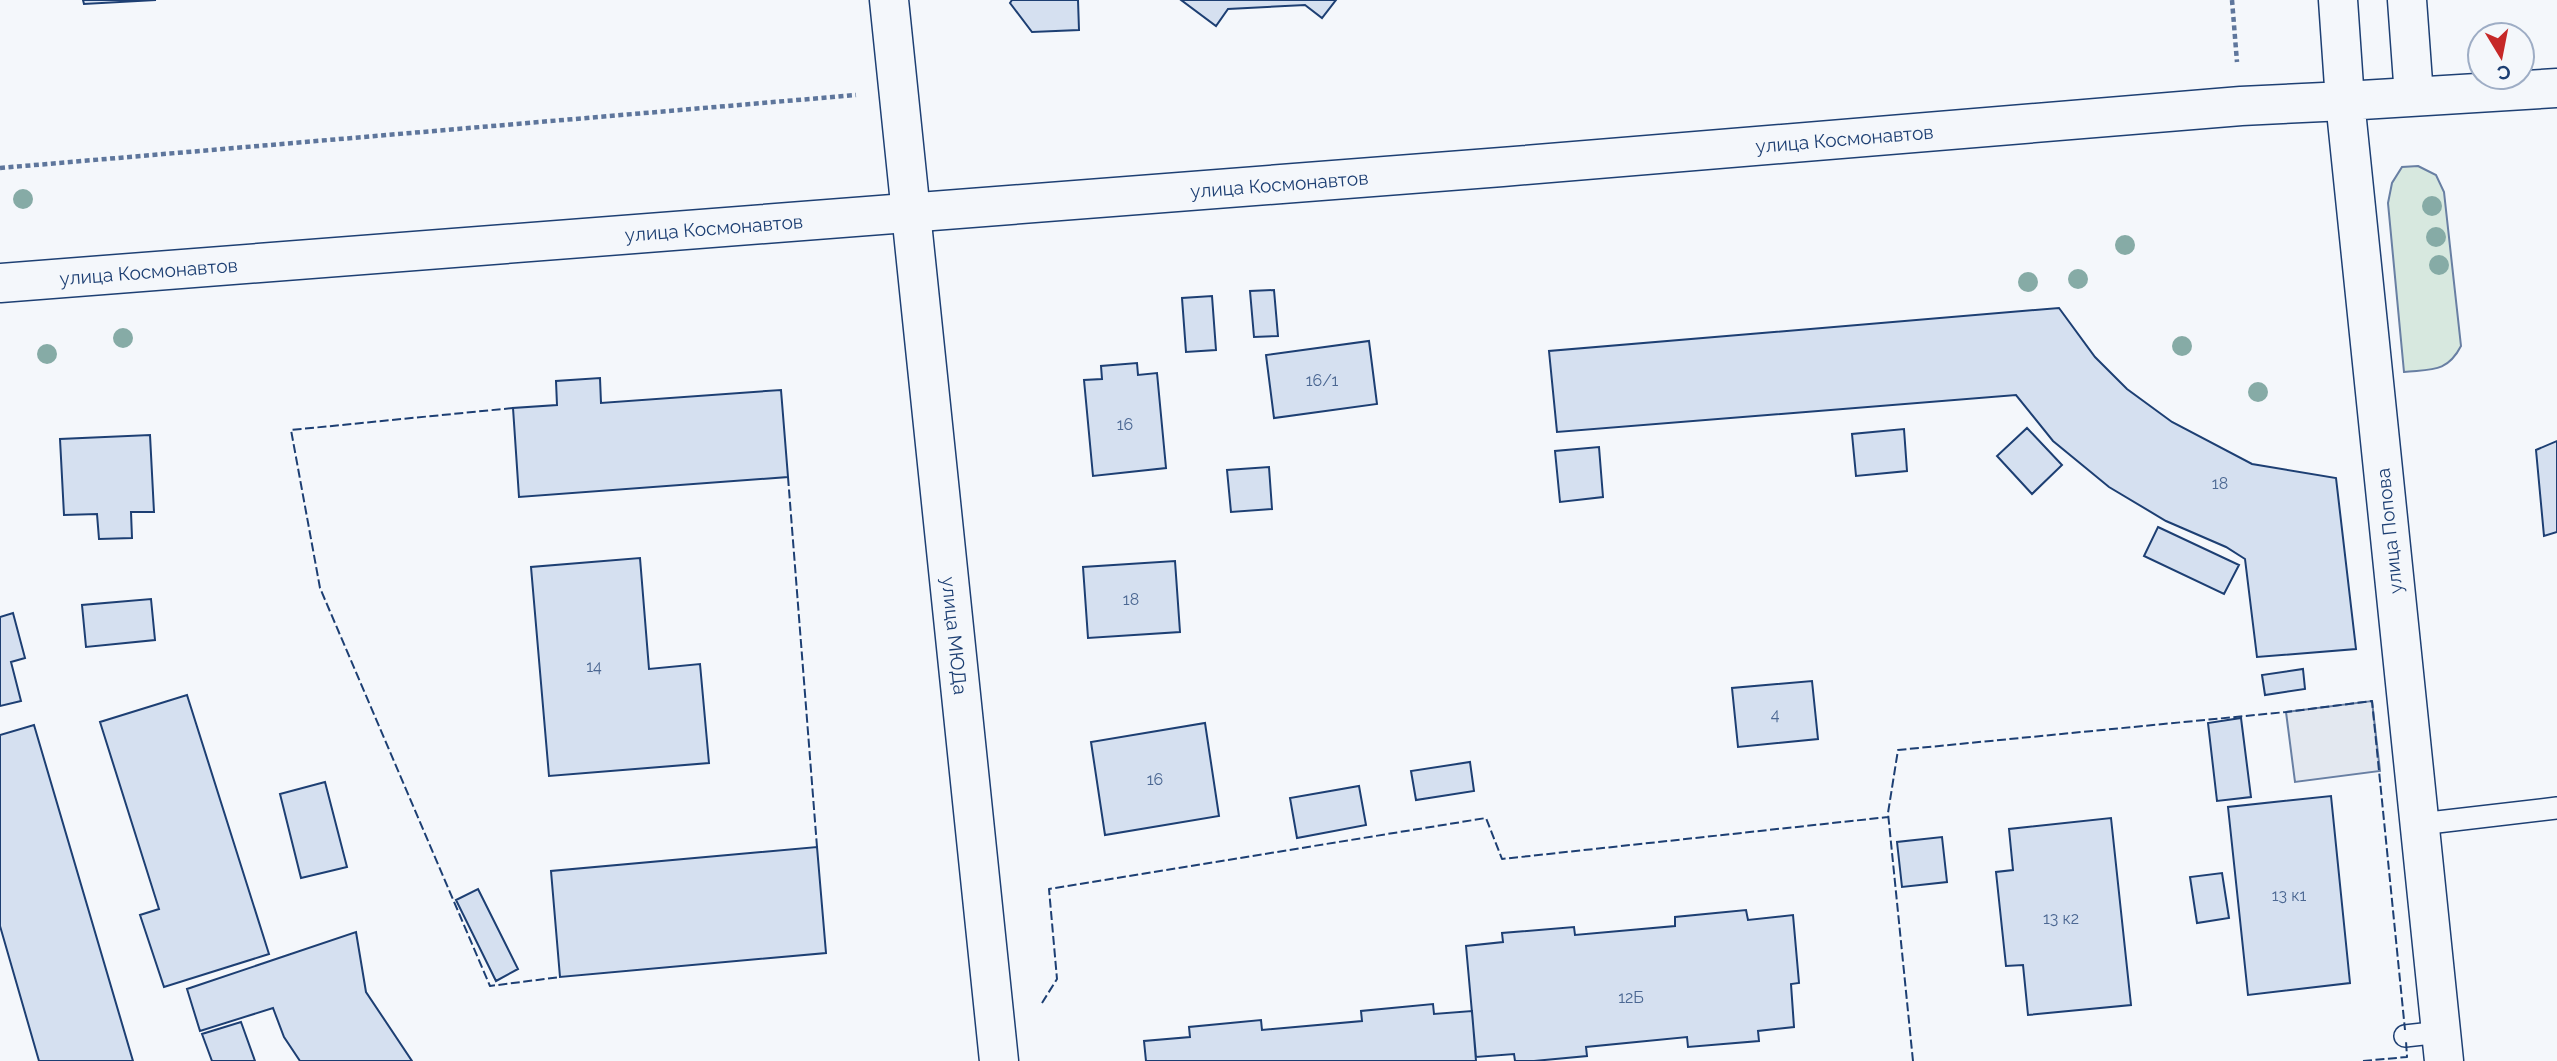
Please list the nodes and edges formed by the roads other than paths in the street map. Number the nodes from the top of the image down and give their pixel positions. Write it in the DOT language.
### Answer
graph roads {
  1 [pos="889,0"];
  2 [pos="2338,0"];
  3 [pos="2407,0"];
  4 [pos="2557,88"];
  5 [pos="2414,96"];
  6 [pos="2345,101"];
  7 [pos="911,213"];
  8 [pos="0,283"];
  9 [pos="2557,807"];
  10 [pos="2420,824"];
  11 [pos="2430,1043"];
  12 [pos="999,1061"];
  1 -- 7 [label="main road, улица МЮДа"];
  2 -- 6 [label="main road, улица Попова"];
  3 -- 5 [label="main road"];
  4 -- 5 [label="main road, улица Космонавтов"];
  5 -- 6 [label="main road, улица Космонавтов"];
  6 -- 7 [label="main road, улица Космонавтов"];
  6 -- 10 [label="main road, улица Попова"];
  7 -- 8 [label="main road, улица Космонавтов"];
  7 -- 12 [label="main road, улица МЮДа"];
  9 -- 10 [label="lane"];
  10 -- 11 [label="main road, улица Попова"];
}
